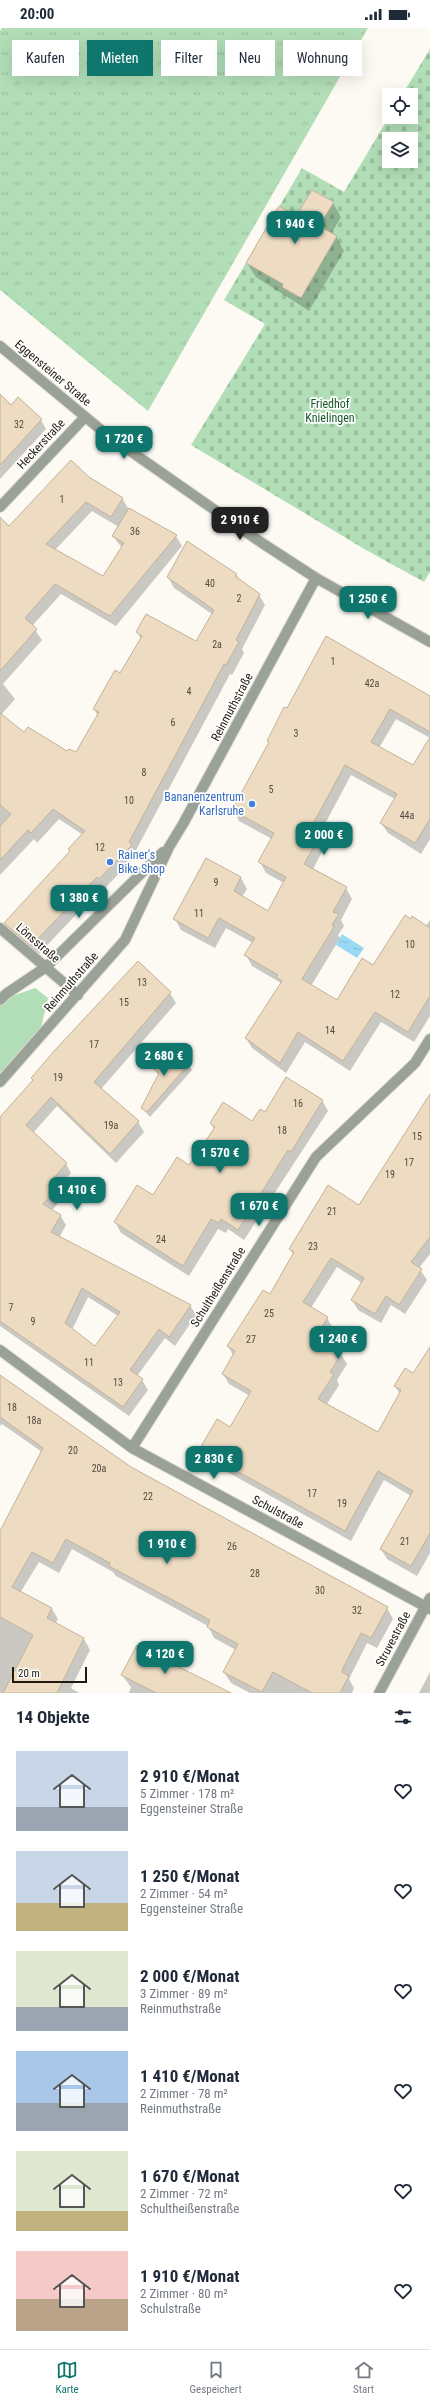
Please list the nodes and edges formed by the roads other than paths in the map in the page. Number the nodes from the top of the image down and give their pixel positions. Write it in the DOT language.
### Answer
graph roads {
  1 [pos="0,346"];
  2 [pos="85,417"];
  3 [pos="0,507"];
  4 [pos="316,578"];
  5 [pos="430,642"];
  6 [pos="169,847"];
  7 [pos="0,928"];
  8 [pos="46,967"];
  9 [pos="78,995"];
  10 [pos="0,1000"];
  11 [pos="430,1039"];
  12 [pos="0,1082"];
  13 [pos="0,1350"];
  14 [pos="132,1448"];
  15 [pos="428,1604"];
  16 [pos="379,1693"];
  1 -- 2 [label="street, Eggensteiner Straße"];
  2 -- 3 [label="street, Heckerstraße"];
  2 -- 4 [label="street, Eggensteiner Straße"];
  4 -- 5 [label="street, Eggensteiner Straße"];
  4 -- 6 [label="street, Reinmuthstraße"];
  6 -- 8 [label="street, Reinmuthstraße"];
  6 -- 9 [label="street, Reinmuthstraße"];
  7 -- 8 [label="street, Lönsstraße"];
  8 -- 9 [label="street, Lönsstraße"];
  8 -- 10 [label="street, Reinmuthstraße"];
  9 -- 12 [label="street, Reinmuthstraße"];
  11 -- 14 [label="street, Schultheißenstraße"];
  13 -- 14 [label="street, Schulstraße"];
  14 -- 15 [label="street, Schulstraße"];
  15 -- 16 [label="street, Struvestraße"];
}
